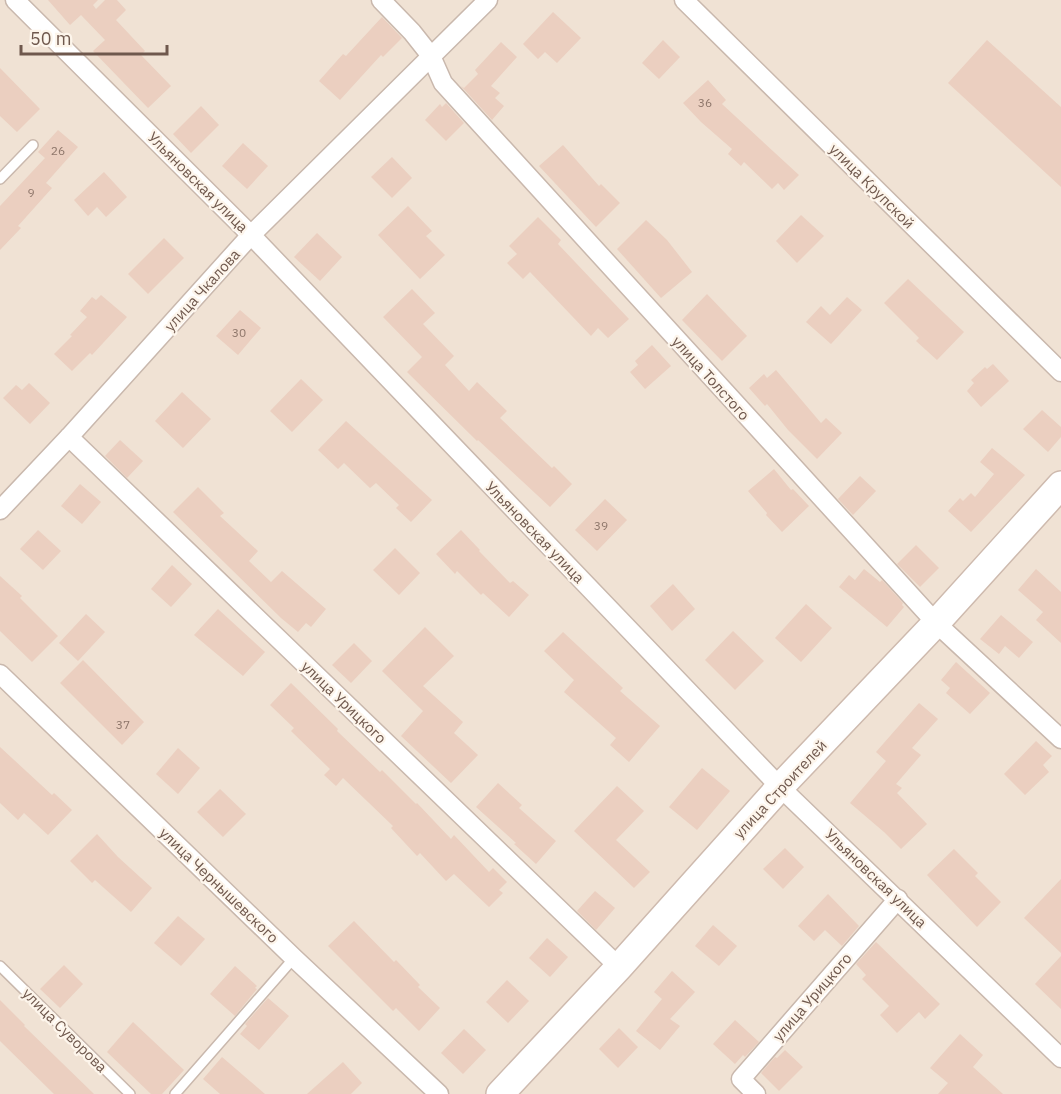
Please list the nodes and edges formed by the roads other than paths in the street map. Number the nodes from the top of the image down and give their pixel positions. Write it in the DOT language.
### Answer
graph roads {
  1 [pos="15,0"];
  2 [pos="381,0"];
  3 [pos="488,0"];
  4 [pos="684,0"];
  5 [pos="431,56"];
  6 [pos="33,145"];
  7 [pos="0,179"];
  8 [pos="251,235"];
  9 [pos="1061,372"];
  10 [pos="69,437"];
  11 [pos="1061,486"];
  12 [pos="0,510"];
  13 [pos="936,623"];
  14 [pos="0,674"];
  15 [pos="1061,738"];
  16 [pos="780,787"];
  17 [pos="898,899"];
  18 [pos="294,958"];
  19 [pos="0,966"];
  20 [pos="619,967"];
  21 [pos="1061,1058"];
  22 [pos="130,1094"];
  23 [pos="175,1094"];
  24 [pos="440,1094"];
  25 [pos="501,1094"];
  26 [pos="756,1094"];
  1 -- 8 [label="street, Ульяновская улица"];
  2 -- 5 [label="street, улица Толстого"];
  3 -- 5 [label="street, улица Чкалова"];
  4 -- 9 [label="street, улица Крупской"];
  5 -- 8 [label="street, улица Чкалова"];
  5 -- 13 [label="street, улица Толстого"];
  6 -- 7 [label="lane"];
  8 -- 10 [label="street, улица Чкалова"];
  8 -- 16 [label="street, Ульяновская улица"];
  10 -- 12 [label="street, улица Чкалова"];
  10 -- 20 [label="street, улица Урицкого"];
  11 -- 13 [label="street, улица Строителей"];
  13 -- 15 [label="street, улица Толстого"];
  13 -- 16 [label="street, улица Строителей"];
  14 -- 18 [label="street, улица Чернышевского"];
  16 -- 17 [label="street, Ульяновская улица"];
  16 -- 20 [label="street, улица Строителей"];
  17 -- 21 [label="street, Ульяновская улица"];
  17 -- 26 [label="street, улица Урицкого"];
  18 -- 23 [label="lane"];
  18 -- 24 [label="street, улица Чернышевского"];
  19 -- 22 [label="lane, улица Суворова"];
  20 -- 25 [label="street, улица Строителей"];
}
